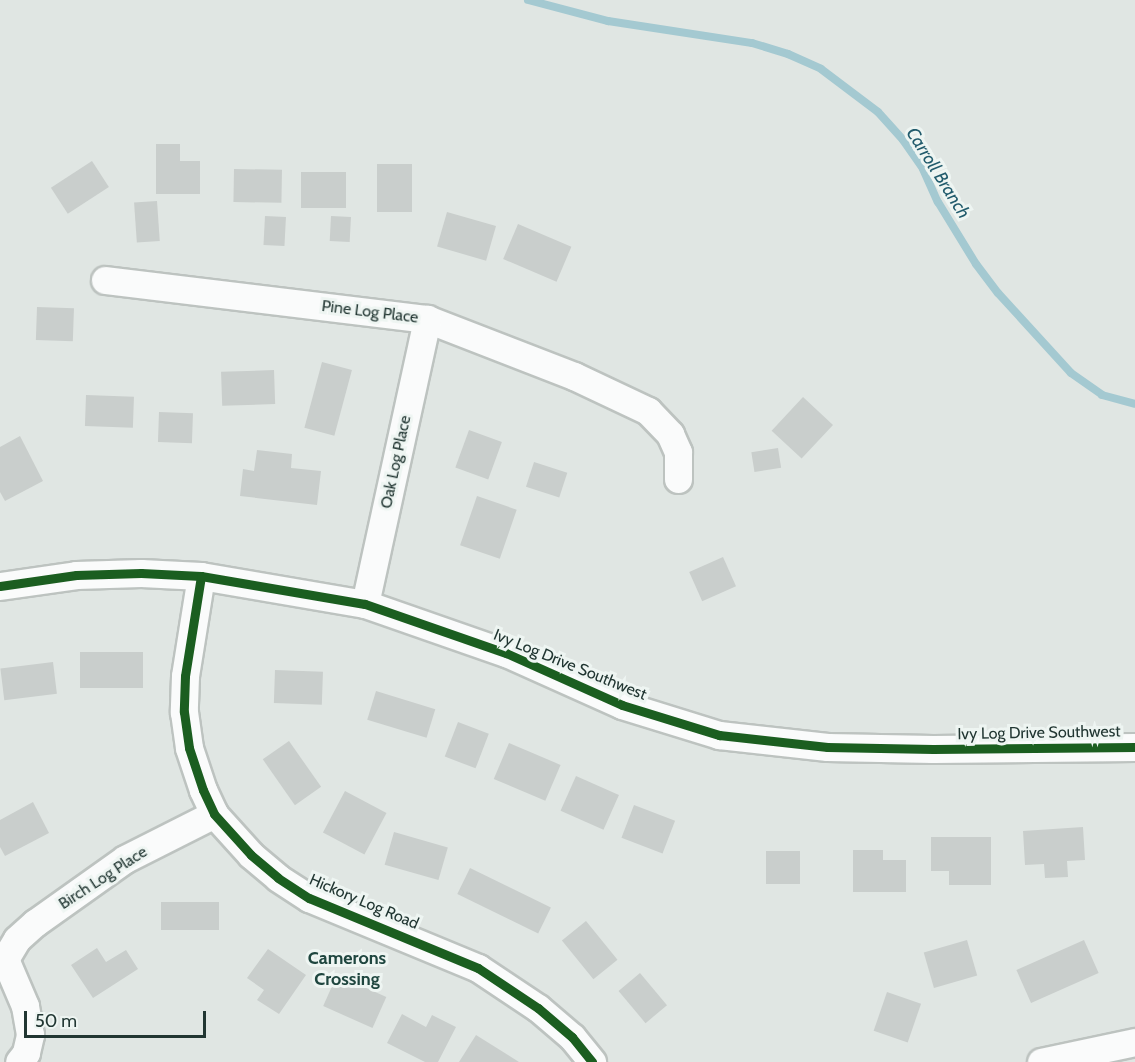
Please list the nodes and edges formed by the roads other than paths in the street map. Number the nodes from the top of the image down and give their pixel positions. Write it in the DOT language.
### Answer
graph roads {
  1 [pos="105,280"];
  2 [pos="427,319"];
  3 [pos="678,479"];
  4 [pos="201,576"];
  5 [pos="0,586"];
  6 [pos="365,604"];
  7 [pos="1135,747"];
  8 [pos="214,814"];
  9 [pos="3,963"];
  10 [pos="1135,1042"];
  11 [pos="20,1062"];
  12 [pos="592,1062"];
  13 [pos="1041,1062"];
  1 -- 2 [label="street, Pine Log Place"];
  2 -- 3 [label="street, Pine Log Place"];
  2 -- 6 [label="street, Oak Log Place"];
  4 -- 5 [label="street, Ivy Log Drive Southwest"];
  4 -- 6 [label="street, Ivy Log Drive Southwest"];
  4 -- 8 [label="street, Hickory Log Road"];
  6 -- 7 [label="street, Ivy Log Drive Southwest"];
  8 -- 9 [label="street, Birch Log Place"];
  8 -- 12 [label="street, Hickory Log Road"];
  9 -- 11 [label="street, Birch Log Place"];
  10 -- 13 [label="street"];
}
